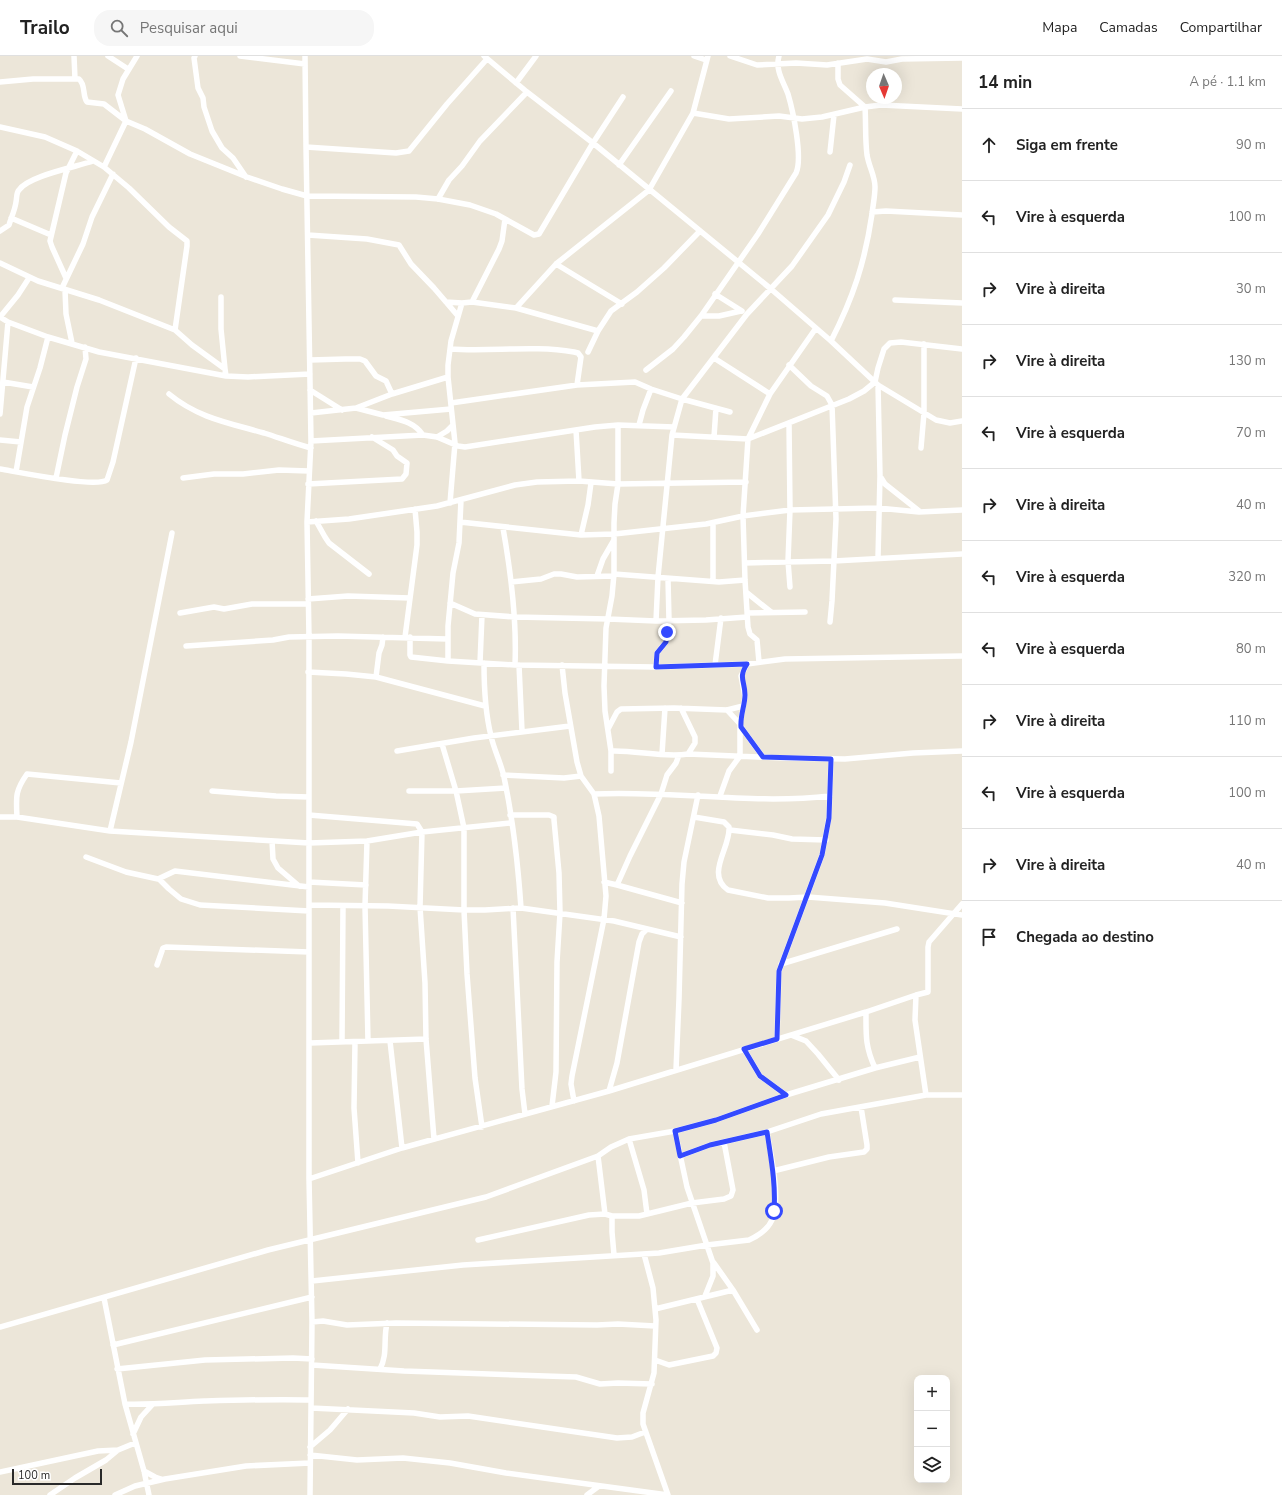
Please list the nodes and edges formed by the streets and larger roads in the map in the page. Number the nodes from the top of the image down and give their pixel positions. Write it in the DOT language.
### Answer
graph roads {
  1 [pos="74,56"];
  2 [pos="108,56"];
  3 [pos="137,56"];
  4 [pos="240,56"];
  5 [pos="305,56"];
  6 [pos="536,56"];
  7 [pos="694,56"];
  8 [pos="730,56"];
  9 [pos="779,56"];
  10 [pos="193,57"];
  11 [pos="486,57"];
  12 [pos="707,58"];
  13 [pos="962,58"];
  14 [pos="777,63"];
  15 [pos="838,63"];
  16 [pos="305,64"];
  17 [pos="128,69"];
  18 [pos="75,79"];
  19 [pos="0,82"];
  20 [pos="516,83"];
  21 [pos="671,91"];
  22 [pos="527,92"];
  23 [pos="623,97"];
  24 [pos="865,107"];
  25 [pos="962,109"];
  26 [pos="693,113"];
  27 [pos="834,115"];
  28 [pos="794,118"];
  29 [pos="126,121"];
  30 [pos="0,127"];
  31 [pos="593,143"];
  32 [pos="306,147"];
  33 [pos="77,151"];
  34 [pos="830,152"];
  35 [pos="93,161"];
  36 [pos="620,165"];
  37 [pos="850,165"];
  38 [pos="68,167"];
  39 [pos="104,167"];
  40 [pos="113,174"];
  41 [pos="246,177"];
  42 [pos="649,190"];
  43 [pos="307,196"];
  44 [pos="438,199"];
  45 [pos="872,212"];
  46 [pos="962,216"];
  47 [pos="11,218"];
  48 [pos="505,219"];
  49 [pos="0,231"];
  50 [pos="700,232"];
  51 [pos="51,235"];
  52 [pos="308,235"];
  53 [pos="738,262"];
  54 [pos="0,263"];
  55 [pos="556,264"];
  56 [pos="29,278"];
  57 [pos="66,278"];
  58 [pos="63,289"];
  59 [pos="771,289"];
  60 [pos="71,292"];
  61 [pos="715,294"];
  62 [pos="221,297"];
  63 [pos="65,299"];
  64 [pos="895,300"];
  65 [pos="446,302"];
  66 [pos="472,302"];
  67 [pos="462,303"];
  68 [pos="962,303"];
  69 [pos="622,304"];
  70 [pos="516,308"];
  71 [pos="741,310"];
  72 [pos="747,314"];
  73 [pos="458,316"];
  74 [pos="701,316"];
  75 [pos="0,317"];
  76 [pos="8,322"];
  77 [pos="816,328"];
  78 [pos="176,330"];
  79 [pos="598,331"];
  80 [pos="48,337"];
  81 [pos="831,340"];
  82 [pos="72,343"];
  83 [pos="924,344"];
  84 [pos="85,347"];
  85 [pos="450,349"];
  86 [pos="962,349"];
  87 [pos="99,352"];
  88 [pos="588,352"];
  89 [pos="136,358"];
  90 [pos="714,358"];
  91 [pos="86,359"];
  92 [pos="310,360"];
  93 [pos="789,366"];
  94 [pos="226,369"];
  95 [pos="646,370"];
  96 [pos="310,374"];
  97 [pos="226,376"];
  98 [pos="448,378"];
  99 [pos="3,382"];
  100 [pos="877,383"];
  101 [pos="577,385"];
  102 [pos="33,387"];
  103 [pos="310,390"];
  104 [pos="651,390"];
  105 [pos="168,394"];
  106 [pos="392,394"];
  107 [pos="770,394"];
  108 [pos="682,399"];
  109 [pos="832,405"];
  110 [pos="451,406"];
  111 [pos="356,408"];
  112 [pos="716,408"];
  113 [pos="343,410"];
  114 [pos="730,412"];
  115 [pos="311,413"];
  116 [pos="924,413"];
  117 [pos="0,414"];
  118 [pos="383,415"];
  119 [pos="962,421"];
  120 [pos="789,422"];
  121 [pos="618,425"];
  122 [pos="639,425"];
  123 [pos="452,426"];
  124 [pos="674,427"];
  125 [pos="576,430"];
  126 [pos="423,435"];
  127 [pos="672,435"];
  128 [pos="372,437"];
  129 [pos="437,437"];
  130 [pos="714,438"];
  131 [pos="0,440"];
  132 [pos="748,440"];
  133 [pos="311,441"];
  134 [pos="21,442"];
  135 [pos="455,443"];
  136 [pos="311,448"];
  137 [pos="921,448"];
  138 [pos="0,469"];
  139 [pos="309,471"];
  140 [pos="16,472"];
  141 [pos="880,476"];
  142 [pos="56,478"];
  143 [pos="183,478"];
  144 [pos="579,481"];
  145 [pos="746,482"];
  146 [pos="591,483"];
  147 [pos="667,483"];
  148 [pos="308,484"];
  149 [pos="618,484"];
  150 [pos="461,500"];
  151 [pos="450,503"];
  152 [pos="878,508"];
  153 [pos="415,509"];
  154 [pos="790,510"];
  155 [pos="836,510"];
  156 [pos="962,510"];
  157 [pos="919,512"];
  158 [pos="743,516"];
  159 [pos="316,521"];
  160 [pos="307,522"];
  161 [pos="460,522"];
  162 [pos="713,523"];
  163 [pos="502,528"];
  164 [pos="664,529"];
  165 [pos="172,533"];
  166 [pos="581,535"];
  167 [pos="614,537"];
  168 [pos="962,554"];
  169 [pos="878,558"];
  170 [pos="788,561"];
  171 [pos="834,561"];
  172 [pos="745,563"];
  173 [pos="369,574"];
  174 [pos="614,575"];
  175 [pos="597,576"];
  176 [pos="658,577"];
  177 [pos="668,578"];
  178 [pos="744,580"];
  179 [pos="713,581"];
  180 [pos="511,582"];
  181 [pos="790,587"];
  182 [pos="746,592"];
  183 [pos="410,598"];
  184 [pos="308,602"];
  185 [pos="450,603"];
  186 [pos="771,612"];
  187 [pos="806,612"];
  188 [pos="180,613"];
  189 [pos="482,615"];
  190 [pos="747,615"];
  191 [pos="515,617"];
  192 [pos="721,618"];
  193 [pos="608,619"];
  194 [pos="669,620"];
  195 [pos="656,621"];
  196 [pos="830,622"];
  197 [pos="309,637"];
  198 [pos="383,637"];
  199 [pos="408,637"];
  200 [pos="447,638"];
  201 [pos="186,646"];
  202 [pos="962,656"];
  203 [pos="448,661"];
  204 [pos="759,662"];
  205 [pos="482,663"];
  206 [pos="747,664"];
  207 [pos="517,665"];
  208 [pos="562,665"];
  209 [pos="605,665"];
  210 [pos="715,665"];
  211 [pos="656,667"];
  212 [pos="308,672"];
  213 [pos="376,677"];
  214 [pos="485,706"];
  215 [pos="743,706"];
  216 [pos="665,708"];
  217 [pos="681,708"];
  218 [pos="727,710"];
  219 [pos="570,726"];
  220 [pos="741,726"];
  221 [pos="608,729"];
  222 [pos="522,731"];
  223 [pos="491,736"];
  224 [pos="442,744"];
  225 [pos="397,751"];
  226 [pos="611,751"];
  227 [pos="962,751"];
  228 [pos="662,754"];
  229 [pos="688,754"];
  230 [pos="679,756"];
  231 [pos="740,756"];
  232 [pos="763,757"];
  233 [pos="831,759"];
  234 [pos="611,771"];
  235 [pos="503,775"];
  236 [pos="582,776"];
  237 [pos="121,783"];
  238 [pos="506,788"];
  239 [pos="212,790"];
  240 [pos="409,791"];
  241 [pos="456,791"];
  242 [pos="594,794"];
  243 [pos="661,794"];
  244 [pos="698,796"];
  245 [pos="720,796"];
  246 [pos="830,796"];
  247 [pos="309,797"];
  248 [pos="510,815"];
  249 [pos="309,816"];
  250 [pos="0,817"];
  251 [pos="17,817"];
  252 [pos="694,817"];
  253 [pos="511,823"];
  254 [pos="464,828"];
  255 [pos="730,830"];
  256 [pos="110,831"];
  257 [pos="422,832"];
  258 [pos="367,840"];
  259 [pos="826,840"];
  260 [pos="272,841"];
  261 [pos="309,843"];
  262 [pos="86,857"];
  263 [pos="159,879"];
  264 [pos="604,882"];
  265 [pos="309,884"];
  266 [pos="366,885"];
  267 [pos="618,885"];
  268 [pos="299,886"];
  269 [pos="808,897"];
  270 [pos="682,903"];
  271 [pos="962,904"];
  272 [pos="344,906"];
  273 [pos="365,906"];
  274 [pos="420,907"];
  275 [pos="309,908"];
  276 [pos="513,908"];
  277 [pos="521,908"];
  278 [pos="464,910"];
  279 [pos="560,913"];
  280 [pos="954,913"];
  281 [pos="962,915"];
  282 [pos="604,919"];
  283 [pos="897,929"];
  284 [pos="646,930"];
  285 [pos="681,937"];
  286 [pos="309,952"];
  287 [pos="781,964"];
  288 [pos="157,965"];
  289 [pos="916,995"];
  290 [pos="866,1012"];
  291 [pos="791,1035"];
  292 [pos="426,1039"];
  293 [pos="777,1039"];
  294 [pos="368,1041"];
  295 [pos="390,1041"];
  296 [pos="342,1042"];
  297 [pos="355,1042"];
  298 [pos="310,1043"];
  299 [pos="744,1049"];
  300 [pos="920,1057"];
  301 [pos="875,1068"];
  302 [pos="676,1070"];
  303 [pos="839,1080"];
  304 [pos="609,1091"];
  305 [pos="786,1095"];
  306 [pos="926,1095"];
  307 [pos="962,1095"];
  308 [pos="574,1101"];
  309 [pos="552,1106"];
  310 [pos="861,1107"];
  311 [pos="525,1114"];
  312 [pos="482,1127"];
  313 [pos="675,1131"];
  314 [pos="767,1132"];
  315 [pos="434,1139"];
  316 [pos="629,1139"];
  317 [pos="724,1142"];
  318 [pos="402,1148"];
  319 [pos="598,1156"];
  320 [pos="680,1156"];
  321 [pos="358,1163"];
  322 [pos="773,1171"];
  323 [pos="309,1179"];
  324 [pos="692,1204"];
  325 [pos="605,1214"];
  326 [pos="647,1214"];
  327 [pos="612,1216"];
  328 [pos="310,1240"];
  329 [pos="478,1240"];
  330 [pos="707,1245"];
  331 [pos="644,1254"];
  332 [pos="614,1255"];
  333 [pos="714,1263"];
  334 [pos="312,1281"];
  335 [pos="733,1290"];
  336 [pos="705,1296"];
  337 [pos="312,1297"];
  338 [pos="104,1298"];
  339 [pos="697,1299"];
  340 [pos="655,1309"];
  341 [pos="312,1322"];
  342 [pos="387,1323"];
  343 [pos="655,1326"];
  344 [pos="0,1327"];
  345 [pos="757,1330"];
  346 [pos="113,1345"];
  347 [pos="655,1360"];
  348 [pos="312,1362"];
  349 [pos="117,1369"];
  350 [pos="380,1370"];
  351 [pos="652,1384"];
  352 [pos="311,1400"];
  353 [pos="125,1404"];
  354 [pos="152,1404"];
  355 [pos="311,1408"];
  356 [pos="348,1409"];
  357 [pos="646,1432"];
  358 [pos="133,1434"];
  359 [pos="136,1443"];
  360 [pos="310,1447"];
  361 [pos="118,1450"];
  362 [pos="310,1455"];
  363 [pos="310,1463"];
  364 [pos="144,1471"];
  365 [pos="0,1472"];
  366 [pos="165,1479"];
  367 [pos="147,1484"];
  368 [pos="599,1486"];
  369 [pos="50,1495"];
  370 [pos="116,1495"];
  371 [pos="149,1495"];
  372 [pos="310,1495"];
  373 [pos="587,1495"];
  374 [pos="668,1495"];
  1 -- 18 [label="street"];
  2 -- 17 [label="street"];
  3 -- 17 [label="street"];
  4 -- 16 [label="street"];
  5 -- 16 [label="street"];
  6 -- 20 [label="street"];
  7 -- 12 [label="street"];
  8 -- 14 [label="street"];
  9 -- 14 [label="street"];
  10 -- 41 [label="street"];
  11 -- 20 [label="street"];
  11 -- 32 [label="street"];
  12 -- 26 [label="street"];
  13 -- 15 [label="street"];
  14 -- 15 [label="street"];
  14 -- 28 [label="street"];
  15 -- 24 [label="street"];
  16 -- 32 [label="street"];
  17 -- 29 [label="street"];
  18 -- 19 [label="street"];
  18 -- 29 [label="street"];
  20 -- 22 [label="street"];
  21 -- 36 [label="street"];
  22 -- 31 [label="street"];
  22 -- 44 [label="street"];
  23 -- 31 [label="street"];
  24 -- 25 [label="street"];
  24 -- 27 [label="street"];
  24 -- 45 [label="street"];
  26 -- 28 [label="street"];
  26 -- 42 [label="street"];
  27 -- 28 [label="street"];
  27 -- 34 [label="street"];
  28 -- 53 [label="street"];
  29 -- 39 [label="street"];
  29 -- 41 [label="street"];
  30 -- 33 [label="street"];
  31 -- 36 [label="street"];
  31 -- 48 [label="street"];
  32 -- 43 [label="street"];
  33 -- 35 [label="street"];
  33 -- 38 [label="street"];
  35 -- 38 [label="street"];
  35 -- 39 [label="street"];
  36 -- 42 [label="street"];
  37 -- 59 [label="street"];
  38 -- 47 [label="street"];
  38 -- 51 [label="street"];
  39 -- 40 [label="street"];
  40 -- 57 [label="street"];
  40 -- 78 [label="street"];
  41 -- 43 [label="street"];
  42 -- 50 [label="street"];
  42 -- 55 [label="street"];
  43 -- 44 [label="street"];
  43 -- 52 [label="street"];
  44 -- 48 [label="street"];
  45 -- 46 [label="street"];
  45 -- 81 [label="street"];
  47 -- 49 [label="street"];
  47 -- 51 [label="street"];
  48 -- 66 [label="street"];
  50 -- 53 [label="street"];
  50 -- 69 [label="street"];
  51 -- 57 [label="street"];
  52 -- 65 [label="street"];
  52 -- 92 [label="street"];
  53 -- 59 [label="street"];
  53 -- 61 [label="street"];
  54 -- 56 [label="street"];
  55 -- 69 [label="street"];
  55 -- 70 [label="street"];
  56 -- 58 [label="street"];
  56 -- 75 [label="street"];
  57 -- 58 [label="street"];
  58 -- 60 [label="street"];
  58 -- 63 [label="street"];
  59 -- 72 [label="street"];
  59 -- 77 [label="street"];
  60 -- 63 [label="street"];
  60 -- 78 [label="street"];
  61 -- 71 [label="street"];
  61 -- 74 [label="street"];
  62 -- 94 [label="street"];
  63 -- 82 [label="street"];
  64 -- 68 [label="street"];
  65 -- 67 [label="street"];
  65 -- 73 [label="street"];
  66 -- 67 [label="street"];
  66 -- 70 [label="street"];
  67 -- 73 [label="street"];
  69 -- 79 [label="street"];
  70 -- 79 [label="street"];
  71 -- 72 [label="street"];
  71 -- 74 [label="street"];
  72 -- 90 [label="street"];
  73 -- 85 [label="street"];
  74 -- 95 [label="street"];
  75 -- 76 [label="street"];
  76 -- 80 [label="street"];
  76 -- 99 [label="street"];
  77 -- 81 [label="street"];
  77 -- 93 [label="street"];
  78 -- 94 [label="street"];
  79 -- 88 [label="street"];
  80 -- 82 [label="street"];
  80 -- 102 [label="street"];
  81 -- 100 [label="street"];
  82 -- 84 [label="street"];
  83 -- 86 [label="street"];
  83 -- 100 [label="street"];
  83 -- 116 [label="street"];
  84 -- 87 [label="street"];
  84 -- 91 [label="street"];
  85 -- 98 [label="street"];
  85 -- 101 [label="street"];
  87 -- 89 [label="street"];
  87 -- 91 [label="street"];
  89 -- 97 [label="street"];
  89 -- 142 [label="street"];
  90 -- 107 [label="street"];
  90 -- 108 [label="street"];
  91 -- 142 [label="street"];
  92 -- 96 [label="street"];
  92 -- 106 [label="street"];
  93 -- 107 [label="street"];
  93 -- 109 [label="street"];
  94 -- 97 [label="street"];
  96 -- 97 [label="street"];
  96 -- 103 [label="street"];
  98 -- 106 [label="street"];
  98 -- 110 [label="street"];
  99 -- 102 [label="street"];
  99 -- 117 [label="street"];
  100 -- 109 [label="street"];
  100 -- 116 [label="street"];
  100 -- 141 [label="street"];
  101 -- 104 [label="street"];
  101 -- 110 [label="street"];
  102 -- 134 [label="street"];
  103 -- 113 [label="street"];
  103 -- 115 [label="street"];
  104 -- 108 [label="street"];
  104 -- 122 [label="street"];
  105 -- 136 [label="street"];
  106 -- 111 [label="street"];
  107 -- 132 [label="street"];
  108 -- 112 [label="street"];
  108 -- 124 [label="street"];
  109 -- 120 [label="street"];
  109 -- 155 [label="street"];
  110 -- 118 [label="street"];
  110 -- 123 [label="street"];
  111 -- 113 [label="street"];
  111 -- 118 [label="street"];
  112 -- 114 [label="street"];
  112 -- 130 [label="street"];
  113 -- 115 [label="street"];
  115 -- 133 [label="street"];
  116 -- 119 [label="street"];
  116 -- 137 [label="street"];
  118 -- 126 [label="street"];
  120 -- 132 [label="street"];
  120 -- 154 [label="street"];
  121 -- 122 [label="street"];
  121 -- 125 [label="street"];
  121 -- 149 [label="street"];
  122 -- 124 [label="street"];
  123 -- 129 [label="street"];
  123 -- 135 [label="street"];
  124 -- 127 [label="street"];
  125 -- 135 [label="street"];
  125 -- 144 [label="street"];
  126 -- 128 [label="street"];
  126 -- 129 [label="street"];
  127 -- 130 [label="street"];
  127 -- 147 [label="street"];
  128 -- 133 [label="street"];
  128 -- 148 [label="street"];
  129 -- 135 [label="street"];
  130 -- 132 [label="street"];
  131 -- 134 [label="street"];
  132 -- 145 [label="street"];
  133 -- 136 [label="street"];
  134 -- 140 [label="street"];
  135 -- 151 [label="street"];
  136 -- 139 [label="street"];
  138 -- 140 [label="street"];
  139 -- 143 [label="street"];
  139 -- 148 [label="street"];
  140 -- 142 [label="street"];
  141 -- 152 [label="street"];
  141 -- 157 [label="street"];
  144 -- 146 [label="street"];
  144 -- 150 [label="street"];
  145 -- 147 [label="street"];
  145 -- 158 [label="street"];
  146 -- 149 [label="street"];
  146 -- 166 [label="street"];
  147 -- 149 [label="street"];
  147 -- 164 [label="street"];
  148 -- 160 [label="street"];
  149 -- 167 [label="street"];
  150 -- 151 [label="street"];
  150 -- 161 [label="street"];
  151 -- 153 [label="street"];
  152 -- 155 [label="street"];
  152 -- 157 [label="street"];
  152 -- 169 [label="street"];
  153 -- 159 [label="street"];
  153 -- 183 [label="street"];
  154 -- 155 [label="street"];
  154 -- 158 [label="street"];
  154 -- 170 [label="street"];
  155 -- 171 [label="street"];
  156 -- 157 [label="street"];
  158 -- 162 [label="street"];
  158 -- 172 [label="street"];
  159 -- 160 [label="street"];
  159 -- 173 [label="street"];
  160 -- 184 [label="street"];
  161 -- 163 [label="street"];
  161 -- 185 [label="street"];
  162 -- 164 [label="street"];
  162 -- 179 [label="street"];
  163 -- 166 [label="street"];
  163 -- 180 [label="street"];
  164 -- 167 [label="street"];
  164 -- 176 [label="street"];
  165 -- 237 [label="street"];
  166 -- 167 [label="street"];
  167 -- 174 [label="street"];
  167 -- 175 [label="street"];
  168 -- 169 [label="street"];
  169 -- 171 [label="street"];
  170 -- 171 [label="street"];
  170 -- 172 [label="street"];
  170 -- 181 [label="street"];
  171 -- 196 [label="street"];
  172 -- 178 [label="street"];
  174 -- 175 [label="street"];
  174 -- 176 [label="street"];
  174 -- 193 [label="street"];
  175 -- 180 [label="street"];
  176 -- 177 [label="street"];
  176 -- 195 [label="street"];
  177 -- 179 [label="street"];
  177 -- 194 [label="street"];
  178 -- 179 [label="street"];
  178 -- 182 [label="street"];
  180 -- 191 [label="street"];
  182 -- 186 [label="street"];
  182 -- 190 [label="street"];
  183 -- 184 [label="street"];
  183 -- 199 [label="street"];
  184 -- 188 [label="street"];
  184 -- 197 [label="street"];
  185 -- 189 [label="street"];
  185 -- 200 [label="street"];
  186 -- 187 [label="street"];
  186 -- 190 [label="street"];
  189 -- 191 [label="street"];
  189 -- 205 [label="street"];
  190 -- 192 [label="street"];
  190 -- 204 [label="street"];
  191 -- 193 [label="street"];
  191 -- 207 [label="street"];
  192 -- 194 [label="street"];
  192 -- 210 [label="street"];
  193 -- 195 [label="street"];
  193 -- 209 [label="street"];
  194 -- 195 [label="street"];
  194 -- 211 [label="street"];
  197 -- 198 [label="street"];
  197 -- 201 [label="street"];
  197 -- 212 [label="street"];
  198 -- 199 [label="street"];
  198 -- 213 [label="street"];
  199 -- 200 [label="street"];
  199 -- 203 [label="street"];
  200 -- 203 [label="street"];
  202 -- 204 [label="street"];
  203 -- 205 [label="street"];
  204 -- 206 [label="street"];
  205 -- 207 [label="street"];
  205 -- 214 [label="street"];
  206 -- 210 [label="street"];
  206 -- 215 [label="street"];
  207 -- 208 [label="street"];
  207 -- 222 [label="street"];
  208 -- 209 [label="street"];
  208 -- 219 [label="street"];
  209 -- 211 [label="street"];
  209 -- 221 [label="street"];
  210 -- 211 [label="street"];
  212 -- 213 [label="street"];
  212 -- 247 [label="street"];
  213 -- 214 [label="street"];
  214 -- 223 [label="street"];
  215 -- 218 [label="street"];
  215 -- 220 [label="street"];
  216 -- 217 [label="street"];
  216 -- 221 [label="street"];
  216 -- 228 [label="street"];
  217 -- 218 [label="street"];
  217 -- 229 [label="street"];
  218 -- 220 [label="street"];
  219 -- 222 [label="street"];
  219 -- 236 [label="street"];
  220 -- 231 [label="street"];
  220 -- 232 [label="street"];
  221 -- 226 [label="street"];
  222 -- 223 [label="street"];
  223 -- 224 [label="street"];
  223 -- 235 [label="street"];
  224 -- 225 [label="street"];
  224 -- 241 [label="street"];
  226 -- 228 [label="street"];
  226 -- 234 [label="street"];
  227 -- 233 [label="street"];
  228 -- 230 [label="street"];
  229 -- 230 [label="street"];
  229 -- 231 [label="street"];
  230 -- 243 [label="street"];
  231 -- 232 [label="street"];
  231 -- 245 [label="street"];
  232 -- 233 [label="street"];
  233 -- 246 [label="street"];
  235 -- 236 [label="street"];
  235 -- 238 [label="street"];
  236 -- 242 [label="street"];
  237 -- 251 [label="street"];
  237 -- 256 [label="street"];
  238 -- 241 [label="street"];
  238 -- 248 [label="street"];
  239 -- 247 [label="street"];
  240 -- 241 [label="street"];
  241 -- 254 [label="street"];
  242 -- 243 [label="street"];
  242 -- 264 [label="street"];
  243 -- 244 [label="street"];
  243 -- 267 [label="street"];
  244 -- 245 [label="street"];
  244 -- 252 [label="street"];
  245 -- 246 [label="street"];
  246 -- 259 [label="street"];
  247 -- 249 [label="street"];
  248 -- 253 [label="street"];
  248 -- 279 [label="street"];
  249 -- 257 [label="street"];
  249 -- 261 [label="street"];
  250 -- 251 [label="street"];
  251 -- 256 [label="street"];
  252 -- 255 [label="street"];
  252 -- 270 [label="street"];
  253 -- 254 [label="street"];
  253 -- 277 [label="street"];
  254 -- 257 [label="street"];
  254 -- 278 [label="street"];
  255 -- 259 [label="street"];
  255 -- 269 [label="street"];
  256 -- 260 [label="street"];
  257 -- 258 [label="street"];
  257 -- 274 [label="street"];
  258 -- 261 [label="street"];
  258 -- 266 [label="street"];
  259 -- 269 [label="street"];
  260 -- 261 [label="street"];
  260 -- 268 [label="street"];
  261 -- 265 [label="street"];
  262 -- 263 [label="street"];
  263 -- 268 [label="street"];
  263 -- 275 [label="street"];
  264 -- 267 [label="street"];
  264 -- 282 [label="street"];
  265 -- 266 [label="street"];
  265 -- 268 [label="street"];
  265 -- 275 [label="street"];
  266 -- 273 [label="street"];
  267 -- 270 [label="street"];
  269 -- 280 [label="street"];
  269 -- 287 [label="street"];
  270 -- 285 [label="street"];
  271 -- 280 [label="street"];
  272 -- 273 [label="street"];
  272 -- 275 [label="street"];
  272 -- 296 [label="street"];
  273 -- 274 [label="street"];
  273 -- 294 [label="street"];
  274 -- 278 [label="street"];
  274 -- 292 [label="street"];
  275 -- 286 [label="street"];
  276 -- 277 [label="street"];
  276 -- 278 [label="street"];
  276 -- 311 [label="street"];
  277 -- 279 [label="street"];
  278 -- 312 [label="street"];
  279 -- 282 [label="street"];
  279 -- 309 [label="street"];
  280 -- 281 [label="street"];
  280 -- 289 [label="street"];
  282 -- 284 [label="street"];
  282 -- 308 [label="street"];
  283 -- 287 [label="street"];
  284 -- 285 [label="street"];
  284 -- 304 [label="street"];
  285 -- 302 [label="street"];
  286 -- 288 [label="street"];
  286 -- 298 [label="street"];
  287 -- 293 [label="street"];
  289 -- 290 [label="street"];
  289 -- 300 [label="street"];
  290 -- 291 [label="street"];
  290 -- 301 [label="street"];
  291 -- 293 [label="street"];
  291 -- 303 [label="street"];
  292 -- 295 [label="street"];
  292 -- 315 [label="street"];
  293 -- 299 [label="street"];
  294 -- 295 [label="street"];
  294 -- 297 [label="street"];
  295 -- 318 [label="street"];
  296 -- 297 [label="street"];
  296 -- 298 [label="street"];
  297 -- 321 [label="street"];
  298 -- 323 [label="street"];
  299 -- 302 [label="street"];
  299 -- 305 [label="street"];
  300 -- 301 [label="street"];
  300 -- 306 [label="street"];
  301 -- 303 [label="street"];
  302 -- 304 [label="street"];
  303 -- 305 [label="street"];
  304 -- 308 [label="street"];
  305 -- 313 [label="street"];
  306 -- 307 [label="street"];
  306 -- 310 [label="street"];
  308 -- 309 [label="street"];
  309 -- 311 [label="street"];
  310 -- 314 [label="street"];
  310 -- 322 [label="street"];
  311 -- 312 [label="street"];
  312 -- 315 [label="street"];
  313 -- 316 [label="street"];
  313 -- 320 [label="street"];
  314 -- 317 [label="street"];
  314 -- 322 [label="street"];
  315 -- 318 [label="street"];
  316 -- 319 [label="street"];
  316 -- 326 [label="street"];
  317 -- 320 [label="street"];
  317 -- 324 [label="street"];
  318 -- 321 [label="street"];
  319 -- 325 [label="street"];
  319 -- 328 [label="street"];
  320 -- 324 [label="street"];
  321 -- 323 [label="street"];
  322 -- 330 [label="street"];
  323 -- 328 [label="street"];
  324 -- 326 [label="street"];
  324 -- 330 [label="street"];
  325 -- 327 [label="street"];
  325 -- 329 [label="street"];
  326 -- 327 [label="street"];
  327 -- 332 [label="street"];
  328 -- 334 [label="street"];
  328 -- 338 [label="street"];
  330 -- 331 [label="street"];
  330 -- 333 [label="street"];
  331 -- 332 [label="street"];
  331 -- 340 [label="street"];
  332 -- 334 [label="street"];
  333 -- 335 [label="street"];
  333 -- 336 [label="street"];
  334 -- 337 [label="street"];
  335 -- 336 [label="street"];
  335 -- 345 [label="street"];
  336 -- 339 [label="street"];
  337 -- 341 [label="street"];
  337 -- 346 [label="street"];
  338 -- 344 [label="street"];
  338 -- 346 [label="street"];
  339 -- 340 [label="street"];
  339 -- 347 [label="street"];
  340 -- 343 [label="street"];
  341 -- 342 [label="street"];
  341 -- 348 [label="street"];
  342 -- 343 [label="street"];
  342 -- 350 [label="street"];
  343 -- 347 [label="street"];
  346 -- 349 [label="street"];
  347 -- 351 [label="street"];
  348 -- 349 [label="street"];
  348 -- 350 [label="street"];
  348 -- 352 [label="street"];
  349 -- 353 [label="street"];
  350 -- 351 [label="street"];
  351 -- 357 [label="street"];
  352 -- 354 [label="street"];
  352 -- 355 [label="street"];
  353 -- 354 [label="street"];
  353 -- 358 [label="street"];
  354 -- 358 [label="street"];
  355 -- 356 [label="street"];
  355 -- 360 [label="street"];
  356 -- 357 [label="street"];
  356 -- 360 [label="street"];
  357 -- 374 [label="street"];
  358 -- 359 [label="street"];
  359 -- 361 [label="street"];
  359 -- 364 [label="street"];
  360 -- 362 [label="street"];
  361 -- 365 [label="street"];
  361 -- 369 [label="street"];
  362 -- 363 [label="street"];
  362 -- 368 [label="street"];
  363 -- 366 [label="street"];
  363 -- 372 [label="street"];
  364 -- 366 [label="street"];
  364 -- 367 [label="street"];
  366 -- 367 [label="street"];
  367 -- 370 [label="street"];
  367 -- 371 [label="street"];
  368 -- 373 [label="street"];
  368 -- 374 [label="street"];
}
